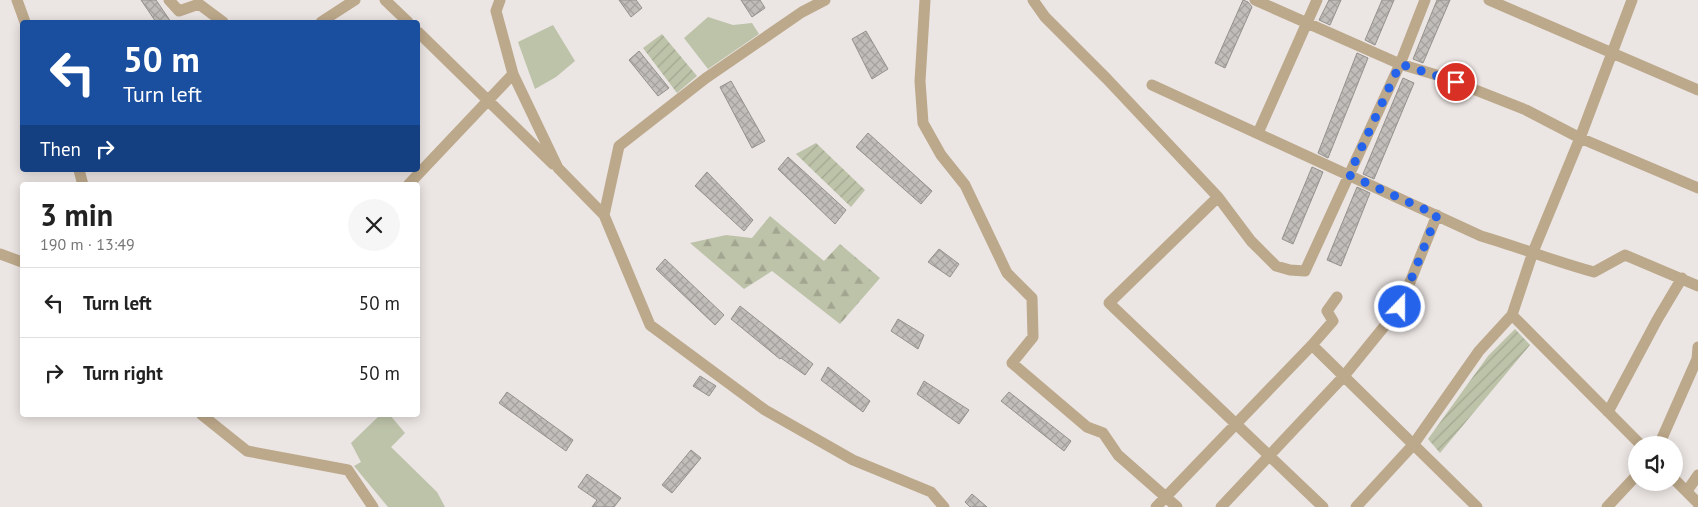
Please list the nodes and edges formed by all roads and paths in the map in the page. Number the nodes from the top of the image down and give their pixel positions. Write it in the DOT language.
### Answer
graph roads {
  1 [pos="16,0"];
  2 [pos="170,0"];
  3 [pos="355,0"];
  4 [pos="385,0"];
  5 [pos="500,0"];
  6 [pos="824,0"];
  7 [pos="925,0"];
  8 [pos="1033,0"];
  9 [pos="1255,0"];
  10 [pos="1316,0"];
  11 [pos="1425,0"];
  12 [pos="1632,0"];
  13 [pos="1492,1"];
  14 [pos="24,20"];
  15 [pos="220,20"];
  16 [pos="324,20"];
  17 [pos="406,20"];
  18 [pos="1306,22"];
  19 [pos="420,34"];
  20 [pos="1612,54"];
  21 [pos="1400,64"];
  22 [pos="513,74"];
  23 [pos="1152,85"];
  24 [pos="1698,90"];
  25 [pos="488,101"];
  26 [pos="1258,133"];
  27 [pos="1580,138"];
  28 [pos="558,168"];
  29 [pos="1349,175"];
  30 [pos="411,182"];
  31 [pos="1698,188"];
  32 [pos="1218,197"];
  33 [pos="604,215"];
  34 [pos="1437,215"];
  35 [pos="1533,252"];
  36 [pos="0,254"];
  37 [pos="20,261"];
  38 [pos="1682,278"];
  39 [pos="1698,286"];
  40 [pos="1337,297"];
  41 [pos="1512,315"];
  42 [pos="1312,345"];
  43 [pos="1698,347"];
  44 [pos="1344,376"];
  45 [pos="1608,412"];
  46 [pos="204,417"];
  47 [pos="1236,424"];
  48 [pos="1631,436"];
  49 [pos="1663,436"];
  50 [pos="1413,445"];
  51 [pos="1269,455"];
  52 [pos="1698,475"];
  53 [pos="1628,485"];
  54 [pos="1683,488"];
  55 [pos="1687,492"];
  56 [pos="1166,496"];
  57 [pos="1698,503"];
  58 [pos="373,507"];
  59 [pos="944,507"];
  60 [pos="1156,507"];
  61 [pos="1177,507"];
  62 [pos="1221,507"];
  63 [pos="1323,507"];
  64 [pos="1356,507"];
  65 [pos="1477,507"];
  66 [pos="1607,507"];
  1 -- 14 [label="street"];
  2 -- 15 [label="street"];
  3 -- 16 [label="street"];
  4 -- 17 [label="street"];
  5 -- 22 [label="street"];
  6 -- 33 [label="street"];
  7 -- 56 [label="street"];
  8 -- 32 [label="street"];
  9 -- 18 [label="street"];
  10 -- 18 [label="street"];
  11 -- 21 [label="street"];
  12 -- 20 [label="street"];
  13 -- 20 [label="street"];
  18 -- 21 [label="street"];
  18 -- 26 [label="street"];
  19 -- 25 [label="street"];
  20 -- 24 [label="street"];
  20 -- 27 [label="street"];
  21 -- 27 [label="street"];
  21 -- 29 [label="street"];
  22 -- 25 [label="street"];
  22 -- 28 [label="street"];
  23 -- 26 [label="street"];
  25 -- 28 [label="street"];
  25 -- 30 [label="street"];
  26 -- 29 [label="street"];
  27 -- 31 [label="street"];
  27 -- 35 [label="street"];
  28 -- 33 [label="street"];
  29 -- 32 [label="street"];
  29 -- 34 [label="street"];
  32 -- 47 [label="street"];
  33 -- 59 [label="street"];
  34 -- 35 [label="street"];
  34 -- 44 [label="street"];
  35 -- 38 [label="street"];
  35 -- 41 [label="street"];
  36 -- 37 [label="street"];
  38 -- 39 [label="street"];
  38 -- 45 [label="street"];
  40 -- 42 [label="street"];
  41 -- 45 [label="street"];
  41 -- 50 [label="street"];
  42 -- 44 [label="street"];
  42 -- 47 [label="street"];
  43 -- 49 [label="street"];
  44 -- 50 [label="street"];
  44 -- 51 [label="street"];
  45 -- 48 [label="street"];
  46 -- 58 [label="street"];
  47 -- 51 [label="street"];
  47 -- 56 [label="street"];
  50 -- 64 [label="street"];
  50 -- 65 [label="street"];
  51 -- 62 [label="street"];
  51 -- 63 [label="street"];
  52 -- 55 [label="street"];
  53 -- 66 [label="street"];
  54 -- 55 [label="street"];
  55 -- 57 [label="street"];
  56 -- 60 [label="street"];
  56 -- 61 [label="street"];
}
